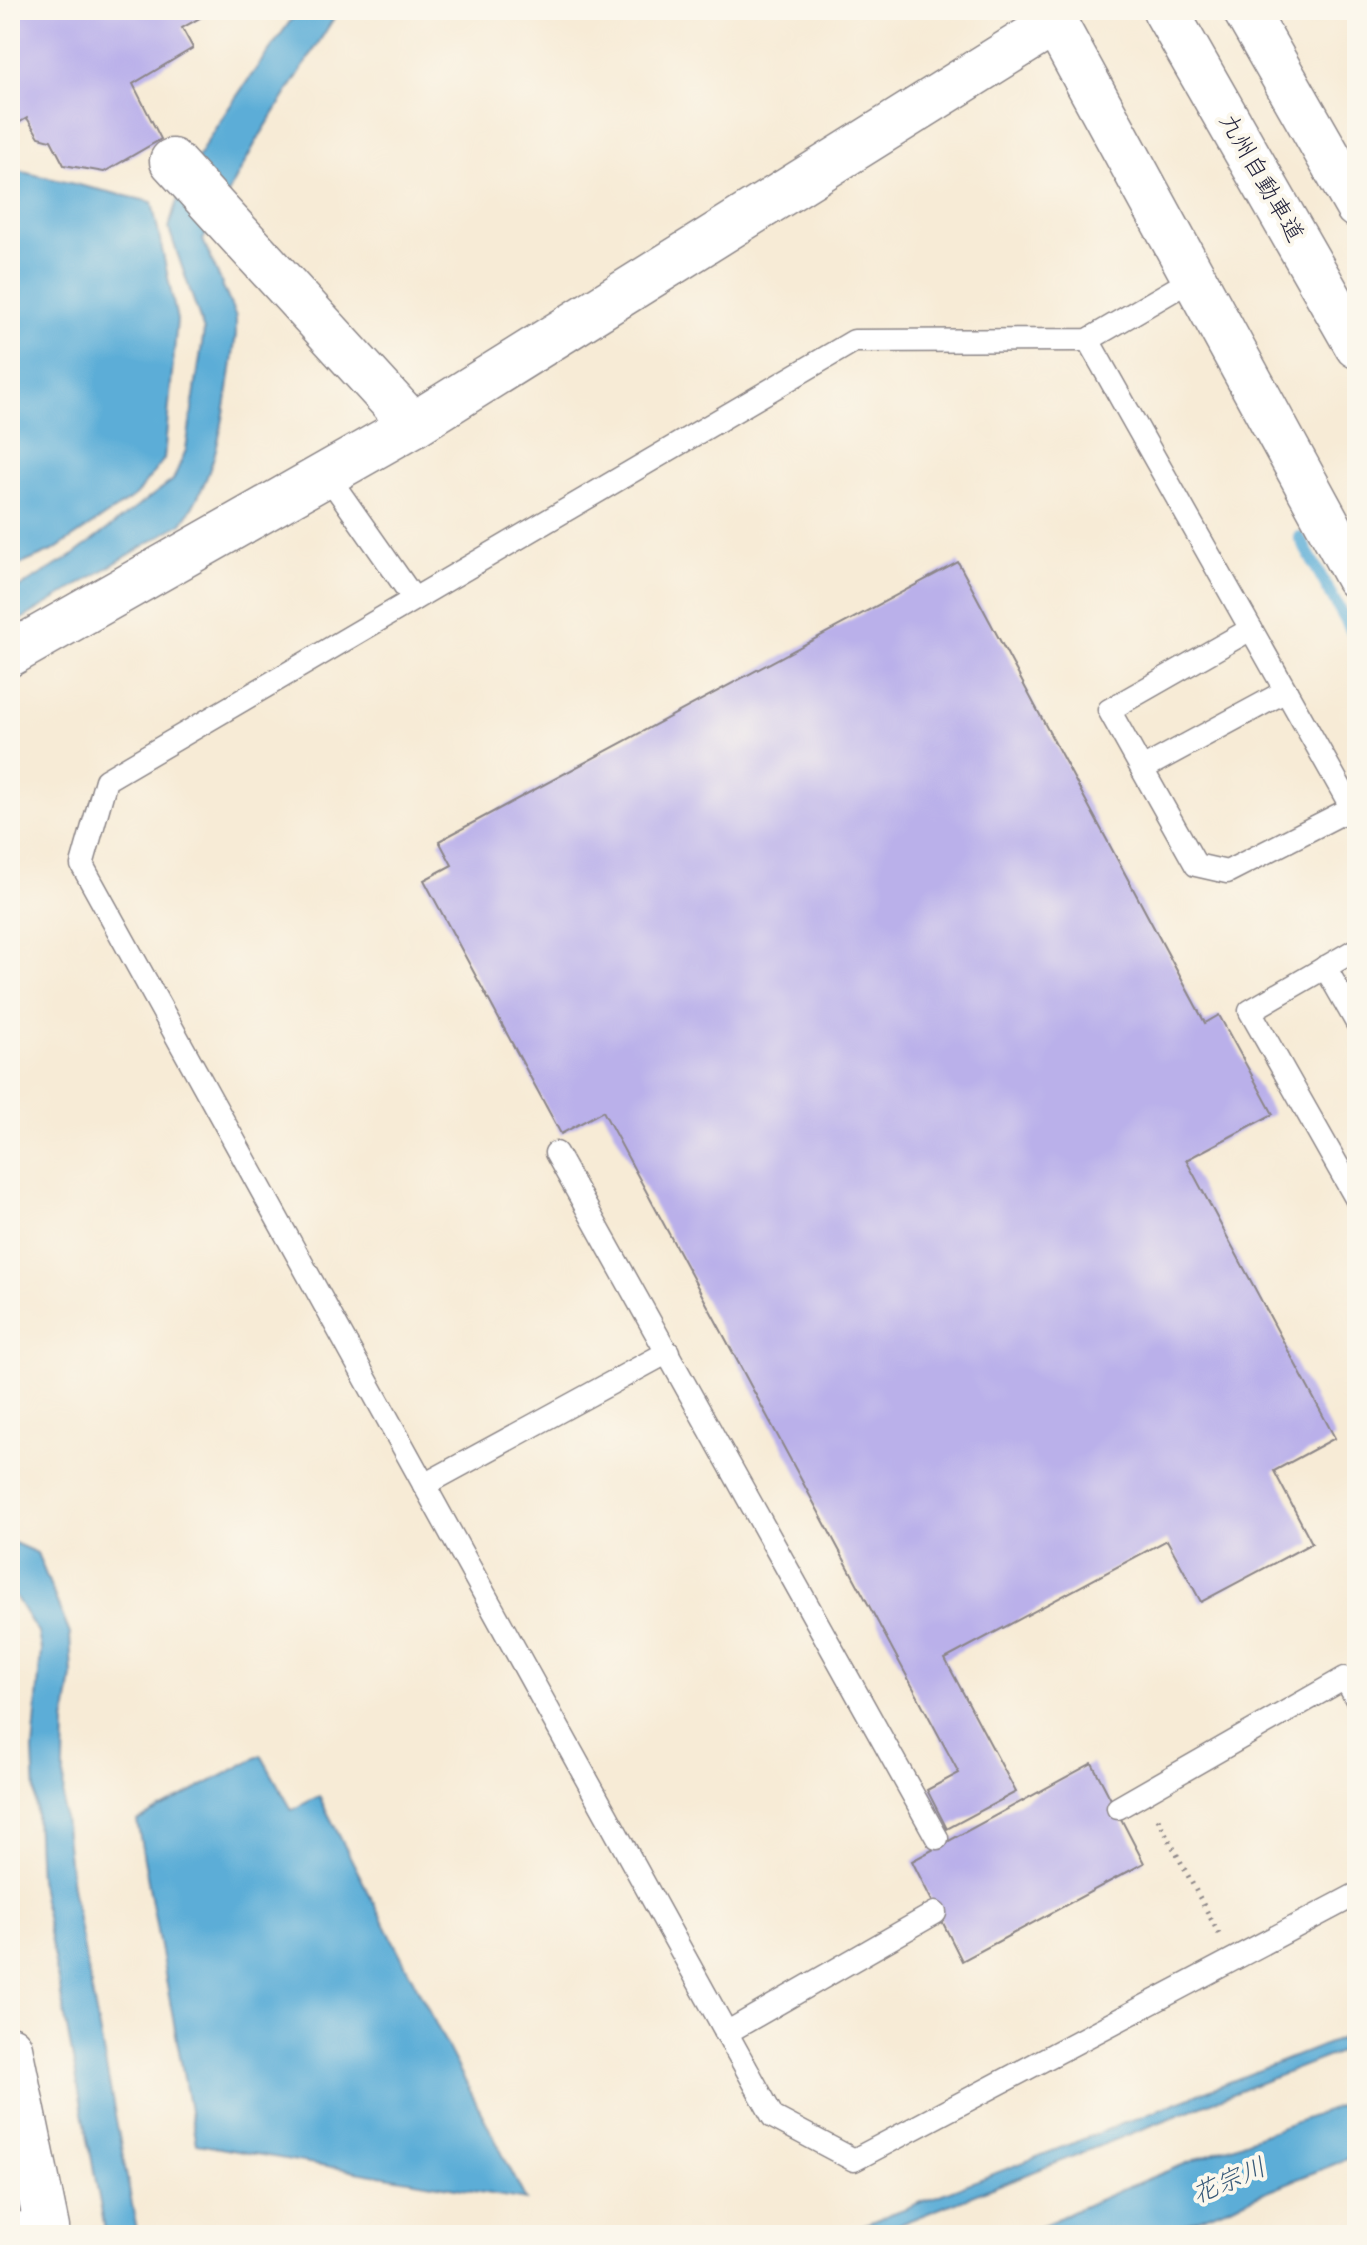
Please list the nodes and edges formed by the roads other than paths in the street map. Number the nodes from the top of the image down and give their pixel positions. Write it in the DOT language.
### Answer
graph roads {
  1 [pos="1165,10"];
  2 [pos="1245,10"];
  3 [pos="1052,16"];
  4 [pos="179,169"];
  5 [pos="1357,206"];
  6 [pos="1194,278"];
  7 [pos="1088,340"];
  8 [pos="1357,346"];
  9 [pos="413,425"];
  10 [pos="327,475"];
  11 [pos="1357,577"];
  12 [pos="414,599"];
  13 [pos="1251,629"];
  14 [pos="10,654"];
  15 [pos="1286,691"];
  16 [pos="1142,769"];
  17 [pos="1354,812"];
  18 [pos="1357,949"];
  19 [pos="1325,967"];
  20 [pos="1357,1023"];
  21 [pos="556,1153"];
  22 [pos="1357,1200"];
  23 [pos="668,1352"];
  24 [pos="424,1485"];
  25 [pos="1357,1700"];
  26 [pos="1118,1808"];
  27 [pos="937,1838"];
  28 [pos="1357,1894"];
  29 [pos="935,1913"];
  30 [pos="726,2033"];
  31 [pos="10,2048"];
  32 [pos="20,2235"];
  1 -- 8 [label="main road, 九州自動車道"];
  2 -- 5 [label="main road"];
  3 -- 6 [label="main road"];
  3 -- 9 [label="main road"];
  4 -- 9 [label="main road"];
  6 -- 7 [label="lane"];
  6 -- 11 [label="main road"];
  7 -- 12 [label="lane"];
  7 -- 13 [label="lane"];
  9 -- 10 [label="main road"];
  10 -- 12 [label="lane"];
  10 -- 14 [label="main road"];
  12 -- 24 [label="lane"];
  13 -- 15 [label="lane"];
  13 -- 16 [label="lane"];
  15 -- 16 [label="lane"];
  15 -- 17 [label="lane"];
  16 -- 17 [label="lane"];
  18 -- 19 [label="lane"];
  19 -- 20 [label="lane"];
  19 -- 22 [label="lane"];
  21 -- 23 [label="lane"];
  23 -- 24 [label="lane"];
  23 -- 27 [label="lane"];
  24 -- 30 [label="lane"];
  25 -- 26 [label="lane"];
  28 -- 30 [label="lane"];
  29 -- 30 [label="lane"];
  31 -- 32 [label="main road"];
}
